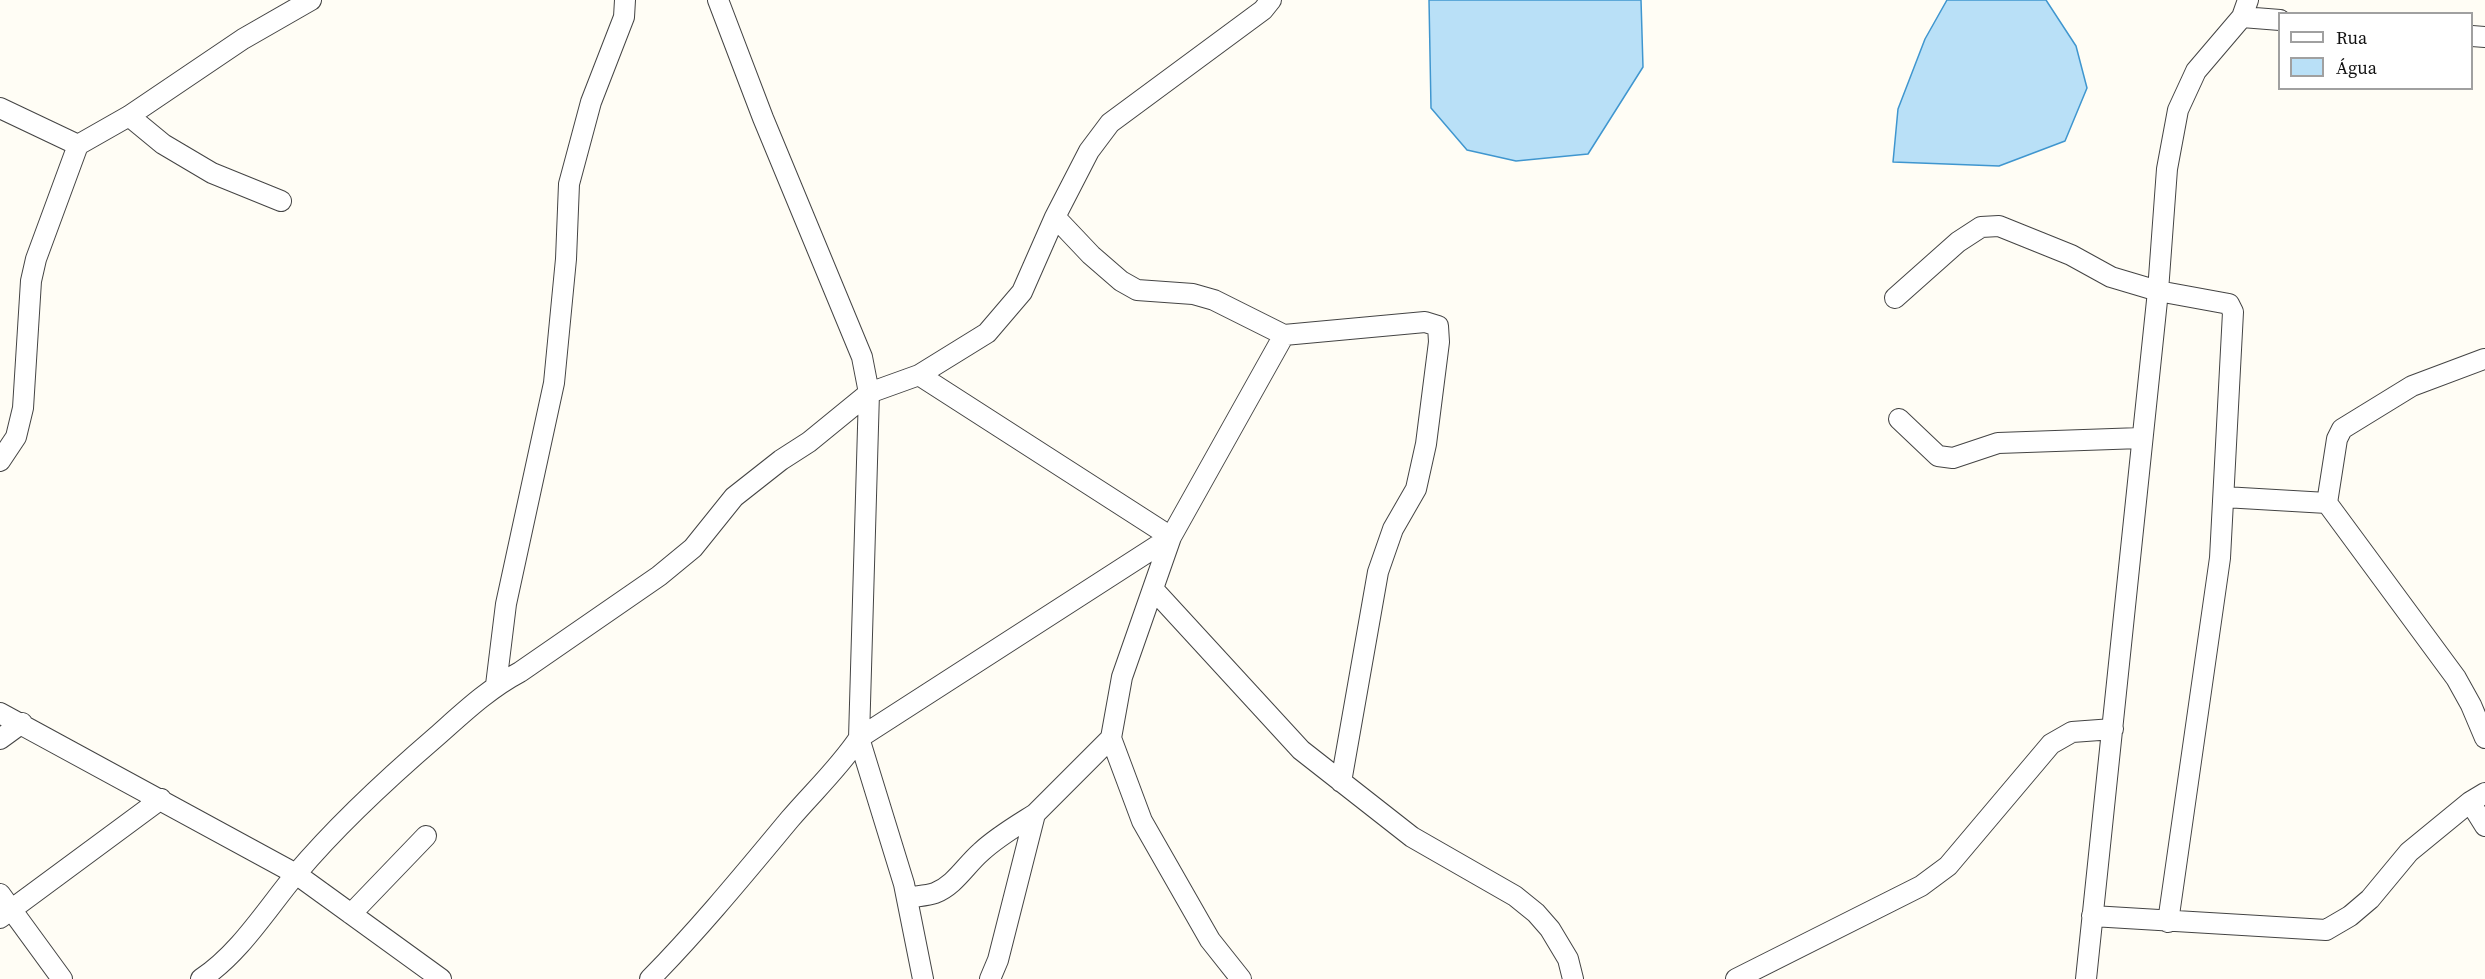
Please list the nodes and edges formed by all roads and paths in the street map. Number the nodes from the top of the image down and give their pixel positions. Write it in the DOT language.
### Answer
graph roads {
  1 [pos="311,0"];
  2 [pos="625,0"];
  3 [pos="718,0"];
  4 [pos="1271,0"];
  5 [pos="2245,9"];
  6 [pos="2278,19"];
  7 [pos="0,108"];
  8 [pos="129,116"];
  9 [pos="78,145"];
  10 [pos="280,201"];
  11 [pos="1055,217"];
  12 [pos="2157,291"];
  13 [pos="1895,298"];
  14 [pos="1284,334"];
  15 [pos="2484,359"];
  16 [pos="919,375"];
  17 [pos="869,393"];
  18 [pos="1899,419"];
  19 [pos="2140,438"];
  20 [pos="0,461"];
  21 [pos="2224,497"];
  22 [pos="2327,502"];
  23 [pos="1171,537"];
  24 [pos="1154,590"];
  25 [pos="495,685"];
  26 [pos="0,713"];
  27 [pos="22,723"];
  28 [pos="2113,729"];
  29 [pos="859,738"];
  30 [pos="1111,738"];
  31 [pos="2485,738"];
  32 [pos="0,739"];
  33 [pos="1341,782"];
  34 [pos="2477,798"];
  35 [pos="161,799"];
  36 [pos="1035,814"];
  37 [pos="2485,826"];
  38 [pos="426,836"];
  39 [pos="296,874"];
  40 [pos="0,894"];
  41 [pos="907,898"];
  42 [pos="5,914"];
  43 [pos="351,914"];
  44 [pos="2092,916"];
  45 [pos="2168,922"];
  46 [pos="433,977"];
  47 [pos="62,979"];
  48 [pos="201,979"];
  49 [pos="650,979"];
  50 [pos="923,979"];
  51 [pos="990,979"];
  52 [pos="1241,979"];
  53 [pos="1573,979"];
  54 [pos="1736,979"];
  55 [pos="2086,979"];
  1 -- 8 [label="street"];
  2 -- 25 [label="street"];
  3 -- 17 [label="street"];
  4 -- 11 [label="street"];
  5 -- 6 [label="street"];
  5 -- 12 [label="street"];
  7 -- 9 [label="street"];
  8 -- 9 [label="street"];
  8 -- 10 [label="street"];
  9 -- 20 [label="street"];
  11 -- 14 [label="street"];
  11 -- 16 [label="street"];
  12 -- 13 [label="street"];
  12 -- 19 [label="street"];
  12 -- 21 [label="street"];
  14 -- 23 [label="street"];
  14 -- 33 [label="street"];
  15 -- 22 [label="street"];
  16 -- 17 [label="street"];
  16 -- 23 [label="street"];
  17 -- 25 [label="street"];
  17 -- 29 [label="street"];
  18 -- 19 [label="street"];
  19 -- 28 [label="street"];
  21 -- 22 [label="street"];
  21 -- 45 [label="street"];
  22 -- 31 [label="street"];
  23 -- 24 [label="street"];
  23 -- 29 [label="street"];
  24 -- 30 [label="street"];
  24 -- 33 [label="street"];
  25 -- 39 [label="street"];
  26 -- 27 [label="street"];
  27 -- 32 [label="street"];
  27 -- 35 [label="street"];
  28 -- 44 [label="street"];
  28 -- 54 [label="street"];
  29 -- 41 [label="street"];
  29 -- 49 [label="street"];
  30 -- 36 [label="street"];
  30 -- 52 [label="street"];
  33 -- 53 [label="street"];
  34 -- 37 [label="street"];
  34 -- 45 [label="street"];
  35 -- 39 [label="street"];
  35 -- 42 [label="street"];
  36 -- 41 [label="street"];
  36 -- 51 [label="street"];
  38 -- 43 [label="street"];
  39 -- 43 [label="street"];
  39 -- 48 [label="street"];
  40 -- 42 [label="street"];
  41 -- 50 [label="street"];
  42 -- 47 [label="street"];
  43 -- 46 [label="street"];
  44 -- 45 [label="street"];
  44 -- 55 [label="street"];
}
